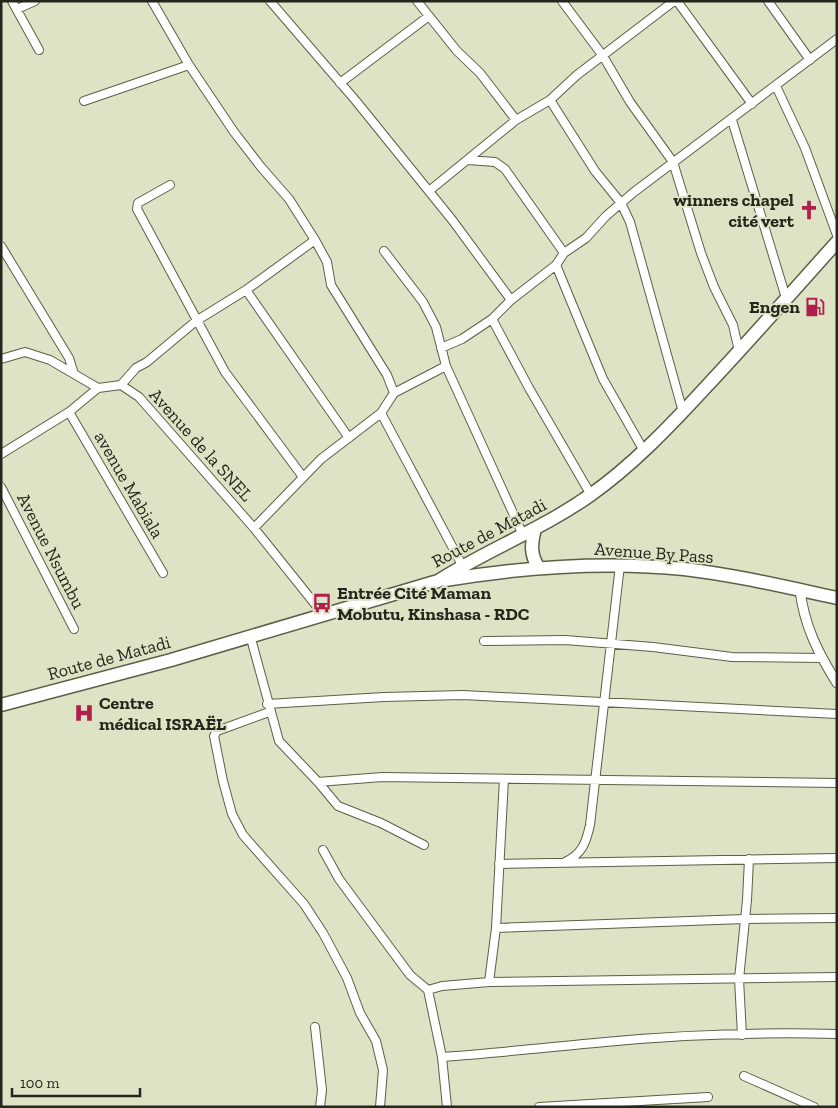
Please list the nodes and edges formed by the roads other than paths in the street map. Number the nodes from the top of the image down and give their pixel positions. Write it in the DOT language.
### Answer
graph roads {
  1 [pos="12,1"];
  2 [pos="35,1"];
  3 [pos="152,1"];
  4 [pos="270,1"];
  5 [pos="417,1"];
  6 [pos="562,1"];
  7 [pos="676,1"];
  8 [pos="768,1"];
  9 [pos="17,9"];
  10 [pos="429,16"];
  11 [pos="837,39"];
  12 [pos="39,50"];
  13 [pos="603,56"];
  14 [pos="810,60"];
  15 [pos="189,65"];
  16 [pos="340,83"];
  17 [pos="776,86"];
  18 [pos="550,100"];
  19 [pos="84,101"];
  20 [pos="752,104"];
  21 [pos="516,120"];
  22 [pos="732,120"];
  23 [pos="468,160"];
  24 [pos="673,162"];
  25 [pos="170,185"];
  26 [pos="429,191"];
  27 [pos="621,203"];
  28 [pos="837,235"];
  29 [pos="315,240"];
  30 [pos="837,242"];
  31 [pos="1,246"];
  32 [pos="384,251"];
  33 [pos="564,253"];
  34 [pos="556,265"];
  35 [pos="246,290"];
  36 [pos="786,298"];
  37 [pos="511,300"];
  38 [pos="492,319"];
  39 [pos="196,321"];
  40 [pos="441,348"];
  41 [pos="739,351"];
  42 [pos="1,359"];
  43 [pos="446,366"];
  44 [pos="74,374"];
  45 [pos="121,385"];
  46 [pos="98,388"];
  47 [pos="394,393"];
  48 [pos="69,412"];
  49 [pos="683,412"];
  50 [pos="381,413"];
  51 [pos="349,438"];
  52 [pos="644,451"];
  53 [pos="1,454"];
  54 [pos="303,477"];
  55 [pos="1,487"];
  56 [pos="591,495"];
  57 [pos="254,528"];
  58 [pos="529,532"];
  59 [pos="620,565"];
  60 [pos="462,566"];
  61 [pos="539,568"];
  62 [pos="163,574"];
  63 [pos="438,581"];
  64 [pos="800,590"];
  65 [pos="837,598"];
  66 [pos="323,614"];
  67 [pos="74,629"];
  68 [pos="250,635"];
  69 [pos="484,641"];
  70 [pos="611,644"];
  71 [pos="822,658"];
  72 [pos="837,682"];
  73 [pos="604,702"];
  74 [pos="1,705"];
  75 [pos="268,708"];
  76 [pos="837,714"];
  77 [pos="504,779"];
  78 [pos="595,781"];
  79 [pos="318,782"];
  80 [pos="837,783"];
  81 [pos="424,845"];
  82 [pos="322,850"];
  83 [pos="837,858"];
  84 [pos="749,859"];
  85 [pos="563,863"];
  86 [pos="499,864"];
  87 [pos="837,918"];
  88 [pos="745,919"];
  89 [pos="496,928"];
  90 [pos="837,977"];
  91 [pos="739,979"];
  92 [pos="490,982"];
  93 [pos="428,990"];
  94 [pos="314,1027"];
  95 [pos="837,1034"];
  96 [pos="742,1035"];
  97 [pos="442,1057"];
  98 [pos="744,1076"];
  99 [pos="708,1097"];
  100 [pos="320,1107"];
  101 [pos="380,1107"];
  102 [pos="447,1107"];
  103 [pos="539,1107"];
  104 [pos="814,1107"];
  1 -- 9 [label="street"];
  2 -- 9 [label="street"];
  3 -- 15 [label="street"];
  4 -- 16 [label="street"];
  5 -- 10 [label="street"];
  6 -- 13 [label="street"];
  7 -- 13 [label="street"];
  7 -- 20 [label="street"];
  8 -- 14 [label="street"];
  9 -- 12 [label="street"];
  10 -- 16 [label="street"];
  10 -- 21 [label="street"];
  11 -- 14 [label="street"];
  13 -- 18 [label="street"];
  13 -- 24 [label="street"];
  14 -- 17 [label="street"];
  15 -- 19 [label="street"];
  15 -- 29 [label="street"];
  16 -- 26 [label="street"];
  17 -- 20 [label="street"];
  17 -- 28 [label="street"];
  18 -- 21 [label="street"];
  18 -- 27 [label="street"];
  20 -- 22 [label="street"];
  21 -- 23 [label="street"];
  22 -- 24 [label="street"];
  22 -- 36 [label="street"];
  23 -- 26 [label="street"];
  23 -- 33 [label="street"];
  24 -- 27 [label="street"];
  24 -- 41 [label="street"];
  25 -- 39 [label="street"];
  26 -- 37 [label="street"];
  27 -- 33 [label="street"];
  27 -- 49 [label="street"];
  29 -- 35 [label="street"];
  29 -- 47 [label="street"];
  30 -- 36 [label="highway, Route de Matadi"];
  31 -- 44 [label="street"];
  32 -- 40 [label="street"];
  33 -- 34 [label="street"];
  34 -- 37 [label="street"];
  34 -- 52 [label="street"];
  35 -- 39 [label="street"];
  35 -- 51 [label="street"];
  36 -- 41 [label="highway, Route de Matadi"];
  37 -- 38 [label="street"];
  38 -- 40 [label="street"];
  38 -- 56 [label="street"];
  39 -- 45 [label="street"];
  39 -- 54 [label="street"];
  40 -- 43 [label="street"];
  41 -- 49 [label="highway, Route de Matadi"];
  42 -- 44 [label="street"];
  43 -- 47 [label="street"];
  43 -- 58 [label="street"];
  44 -- 46 [label="street"];
  45 -- 46 [label="street"];
  45 -- 57 [label="street, Avenue de la SNEL"];
  46 -- 48 [label="street"];
  47 -- 50 [label="street"];
  48 -- 53 [label="street"];
  48 -- 62 [label="street, avenue Mabiala"];
  49 -- 52 [label="highway, Route de Matadi"];
  50 -- 51 [label="street"];
  50 -- 60 [label="street"];
  51 -- 54 [label="street"];
  52 -- 56 [label="highway, Route de Matadi"];
  54 -- 57 [label="street"];
  55 -- 67 [label="street, Avenue Nsumbu"];
  56 -- 58 [label="highway, Route de Matadi"];
  57 -- 66 [label="street, Avenue de la SNEL"];
  58 -- 60 [label="highway, Route de Matadi"];
  58 -- 61 [label="highway"];
  59 -- 61 [label="highway, Avenue By Pass"];
  59 -- 64 [label="highway, Avenue By Pass"];
  59 -- 70 [label="street"];
  60 -- 63 [label="highway, Route de Matadi"];
  61 -- 63 [label="highway, Avenue By Pass"];
  63 -- 66 [label="highway, Route de Matadi"];
  64 -- 65 [label="highway, Avenue By Pass"];
  64 -- 71 [label="street"];
  66 -- 68 [label="highway, Route de Matadi"];
  68 -- 74 [label="highway, Route de Matadi"];
  68 -- 75 [label="street"];
  69 -- 70 [label="street"];
  70 -- 71 [label="street"];
  70 -- 73 [label="street"];
  71 -- 72 [label="street"];
  73 -- 75 [label="street"];
  73 -- 76 [label="street"];
  73 -- 78 [label="street"];
  75 -- 79 [label="street"];
  75 -- 101 [label="street"];
  77 -- 78 [label="street"];
  77 -- 79 [label="street"];
  77 -- 86 [label="street"];
  78 -- 80 [label="street"];
  78 -- 85 [label="street"];
  79 -- 81 [label="street"];
  82 -- 93 [label="street"];
  83 -- 84 [label="street"];
  84 -- 85 [label="street"];
  84 -- 88 [label="street"];
  85 -- 86 [label="street"];
  86 -- 89 [label="street"];
  87 -- 88 [label="street"];
  88 -- 89 [label="street"];
  88 -- 91 [label="street"];
  89 -- 92 [label="street"];
  90 -- 91 [label="street"];
  91 -- 92 [label="street"];
  91 -- 96 [label="street"];
  92 -- 93 [label="street"];
  93 -- 97 [label="street"];
  94 -- 100 [label="street"];
  95 -- 96 [label="street"];
  96 -- 97 [label="street"];
  97 -- 102 [label="street"];
  98 -- 104 [label="street"];
  99 -- 103 [label="street"];
}
